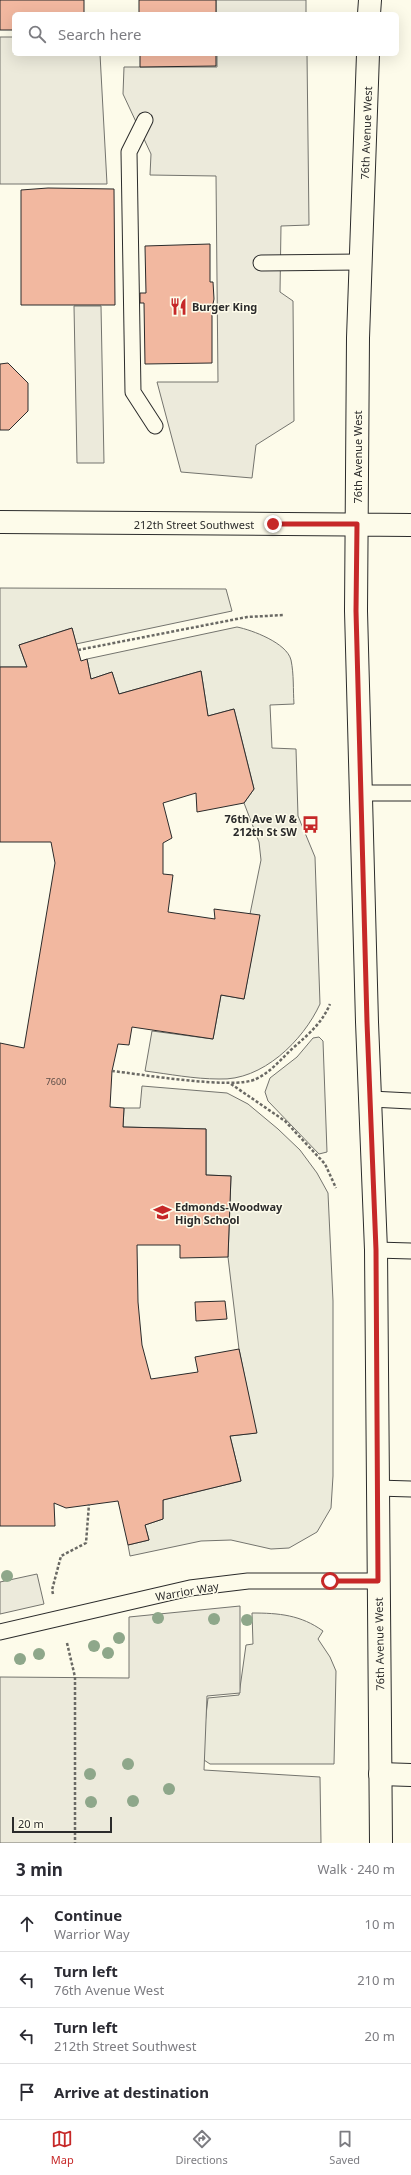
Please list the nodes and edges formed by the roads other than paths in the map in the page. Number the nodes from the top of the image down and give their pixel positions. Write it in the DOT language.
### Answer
graph roads {
  1 [pos="370,0"];
  2 [pos="370,12"];
  3 [pos="368,56"];
  4 [pos="145,120"];
  5 [pos="360,262"];
  6 [pos="261,263"];
  7 [pos="155,426"];
  8 [pos="0,522"];
  9 [pos="357,524"];
  10 [pos="411,525"];
  11 [pos="361,793"];
  12 [pos="411,793"];
  13 [pos="371,1100"];
  14 [pos="411,1100"];
  15 [pos="376,1250"];
  16 [pos="411,1251"];
  17 [pos="377,1488"];
  18 [pos="411,1488"];
  19 [pos="378,1581"];
  20 [pos="0,1632"];
  21 [pos="380,1774"];
  22 [pos="411,1775"];
  23 [pos="381,1843"];
  1 -- 2 [label="street"];
  3 -- 5 [label="street, 76th Avenue West"];
  4 -- 7 [label="lane"];
  5 -- 6 [label="lane"];
  5 -- 9 [label="street, 76th Avenue West"];
  8 -- 9 [label="street, 212th Street Southwest"];
  9 -- 10 [label="street, 212th Street Southwest"];
  9 -- 11 [label="street, 76th Avenue West"];
  11 -- 12 [label="lane"];
  11 -- 13 [label="street, 76th Avenue West"];
  13 -- 14 [label="lane"];
  13 -- 15 [label="street, 76th Avenue West"];
  15 -- 16 [label="lane"];
  15 -- 17 [label="street, 76th Avenue West"];
  17 -- 18 [label="lane"];
  17 -- 19 [label="street, 76th Avenue West"];
  19 -- 20 [label="lane, Warrior Way"];
  19 -- 21 [label="street, 76th Avenue West"];
  21 -- 22 [label="street"];
  21 -- 23 [label="street, 76th Avenue West"];
}
